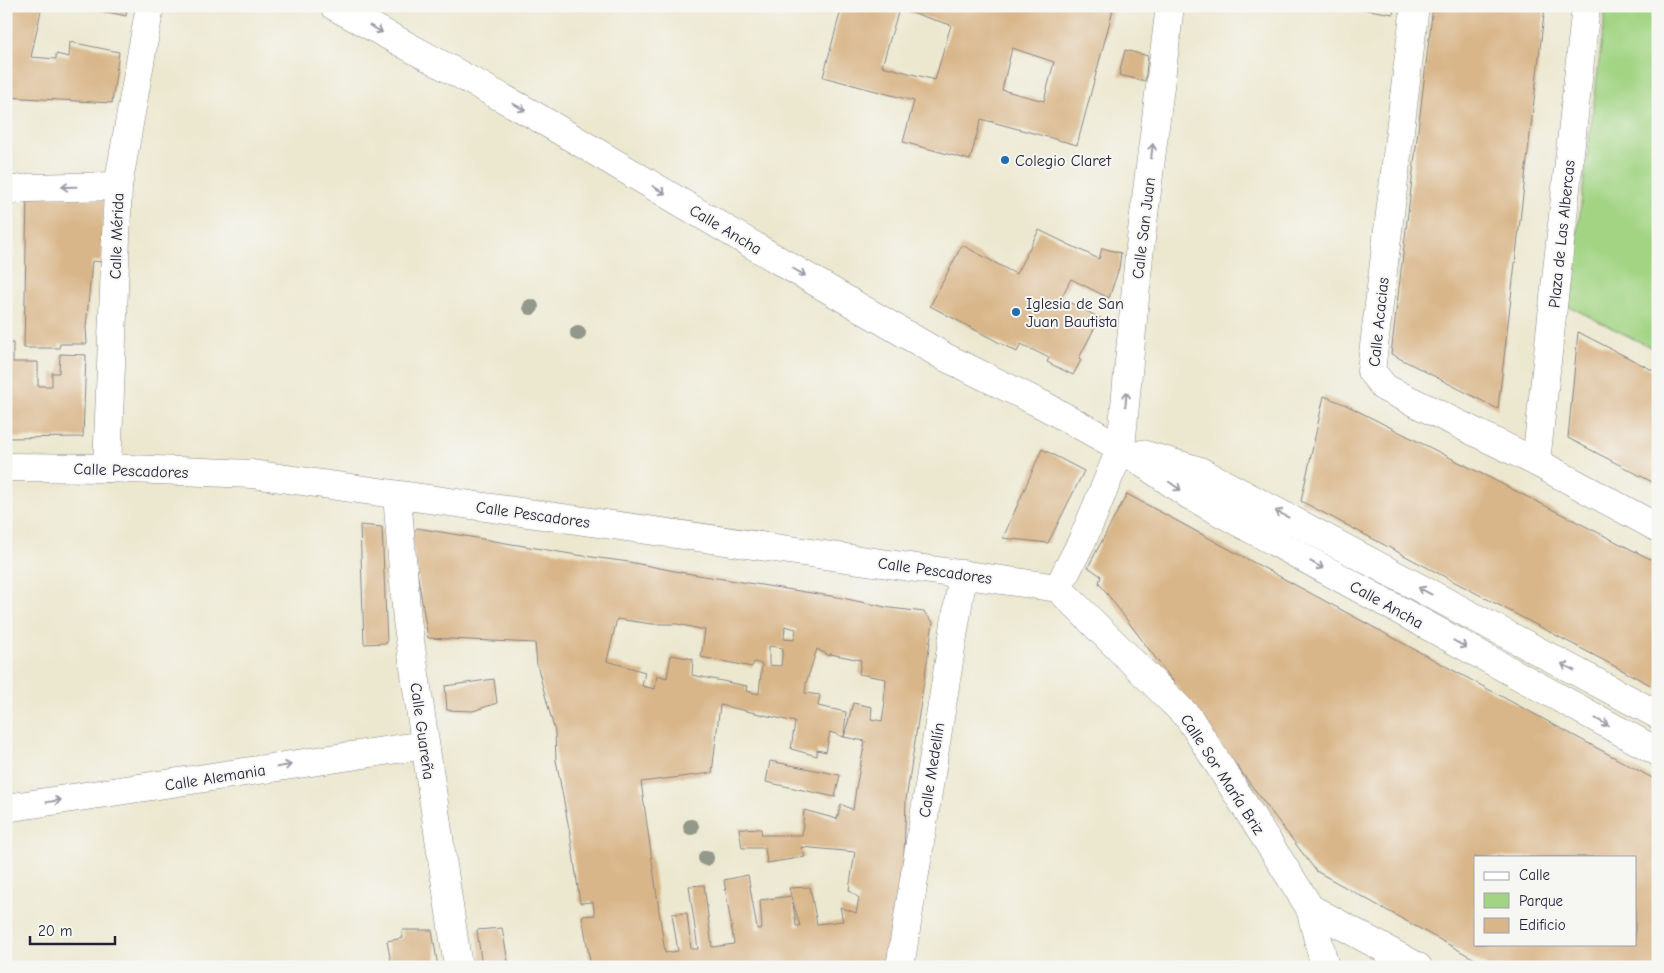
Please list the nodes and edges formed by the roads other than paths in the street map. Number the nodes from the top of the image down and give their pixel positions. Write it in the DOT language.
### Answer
graph roads {
  1 [pos="150,6"];
  2 [pos="334,6"];
  3 [pos="1170,6"];
  4 [pos="1415,6"];
  5 [pos="1586,6"];
  6 [pos="118,186"];
  7 [pos="6,191"];
  8 [pos="1121,448"];
  9 [pos="1536,462"];
  10 [pos="6,468"];
  11 [pos="107,468"];
  12 [pos="397,495"];
  13 [pos="1658,528"];
  14 [pos="963,574"];
  15 [pos="1058,588"];
  16 [pos="1658,714"];
  17 [pos="424,745"];
  18 [pos="1658,752"];
  19 [pos="6,808"];
  20 [pos="1310,908"];
  21 [pos="458,967"];
  22 [pos="900,967"];
  23 [pos="1325,967"];
  24 [pos="1418,967"];
  1 -- 6 [label="street, Calle Mérida"];
  2 -- 8 [label="street, Calle Ancha, one-way"];
  8 -- 3 [label="street, Calle San Juan, one-way"];
  4 -- 9 [label="street, Calle Acacias"];
  5 -- 9 [label="street, Plaza de Las Albercas"];
  6 -- 7 [label="street, one-way"];
  6 -- 11 [label="street, Calle Mérida"];
  8 -- 15 [label="street, Calle San Juan"];
  16 -- 8 [label="street, Calle Ancha, one-way"];
  8 -- 18 [label="street, Calle Ancha, one-way"];
  9 -- 13 [label="street, Calle Acacias"];
  10 -- 11 [label="street, Calle Pescadores"];
  11 -- 12 [label="street, Calle Pescadores"];
  12 -- 14 [label="street, Calle Pescadores"];
  12 -- 17 [label="street, Calle Guareña"];
  14 -- 15 [label="street, Calle Pescadores"];
  14 -- 22 [label="street, Calle Medellín"];
  15 -- 20 [label="street, Calle Sor María Briz"];
  19 -- 17 [label="street, Calle Alemania, one-way"];
  17 -- 21 [label="street, Calle Guareña"];
  20 -- 23 [label="street, Calle Sor María Briz"];
  20 -- 24 [label="street"];
}
